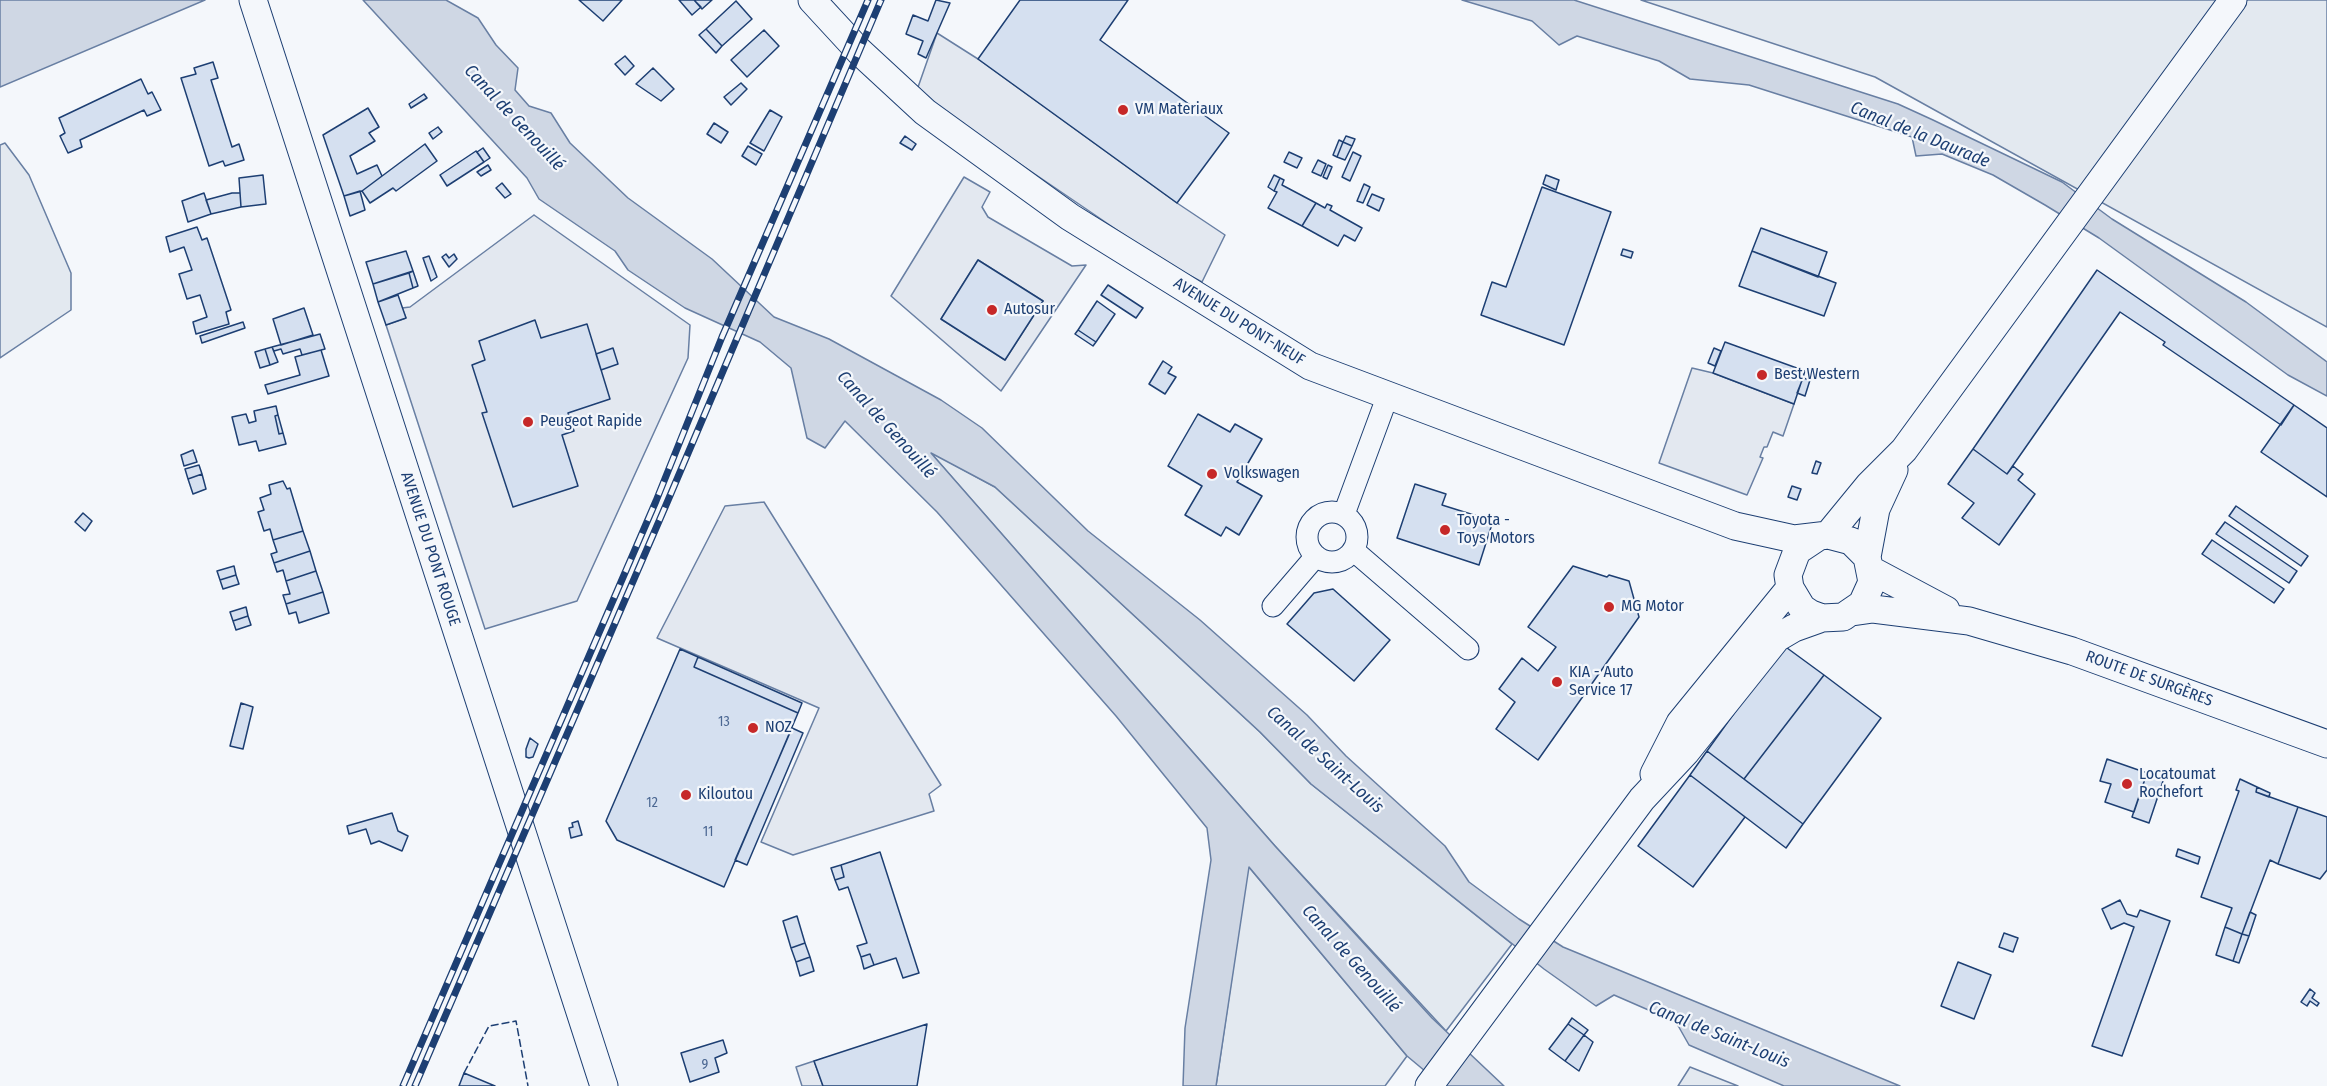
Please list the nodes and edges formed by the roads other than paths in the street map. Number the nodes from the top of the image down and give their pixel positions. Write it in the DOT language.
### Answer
graph roads {
  1 [pos="812,0"];
  2 [pos="2233,0"];
  3 [pos="255,6"];
  4 [pos="1388,395"];
  5 [pos="1904,450"];
  6 [pos="1344,514"];
  7 [pos="1735,526"];
  8 [pos="1823,536"];
  9 [pos="1353,550"];
  10 [pos="1316,556"];
  11 [pos="1869,563"];
  12 [pos="1789,582"];
  13 [pos="1273,606"];
  14 [pos="1852,612"];
  15 [pos="1822,618"];
  16 [pos="1969,621"];
  17 [pos="1468,649"];
  18 [pos="2327,744"];
  19 [pos="1642,799"];
  20 [pos="1430,1085"];
  21 [pos="604,1086"];
  1 -- 4 [label="main road, AVENUE DU PONT-NEUF"];
  2 -- 5 [label="main road"];
  3 -- 21 [label="main road, AVENUE DU PONT ROUGE"];
  4 -- 6 [label="street"];
  4 -- 7 [label="main road, AVENUE DU PONT-NEUF"];
  5 -- 8 [label="main road"];
  5 -- 11 [label="main road"];
  6 -- 9 [label="street"];
  6 -- 10 [label="street"];
  7 -- 8 [label="main road"];
  7 -- 12 [label="main road"];
  8 -- 11 [label="main road"];
  8 -- 12 [label="main road"];
  9 -- 10 [label="street"];
  9 -- 17 [label="street"];
  10 -- 13 [label="street"];
  11 -- 14 [label="main road"];
  11 -- 16 [label="main road"];
  12 -- 15 [label="main road"];
  12 -- 19 [label="main road"];
  14 -- 15 [label="main road"];
  14 -- 16 [label="main road"];
  15 -- 19 [label="main road"];
  16 -- 18 [label="main road, ROUTE DE SURGÈRES"];
  19 -- 20 [label="main road"];
}
